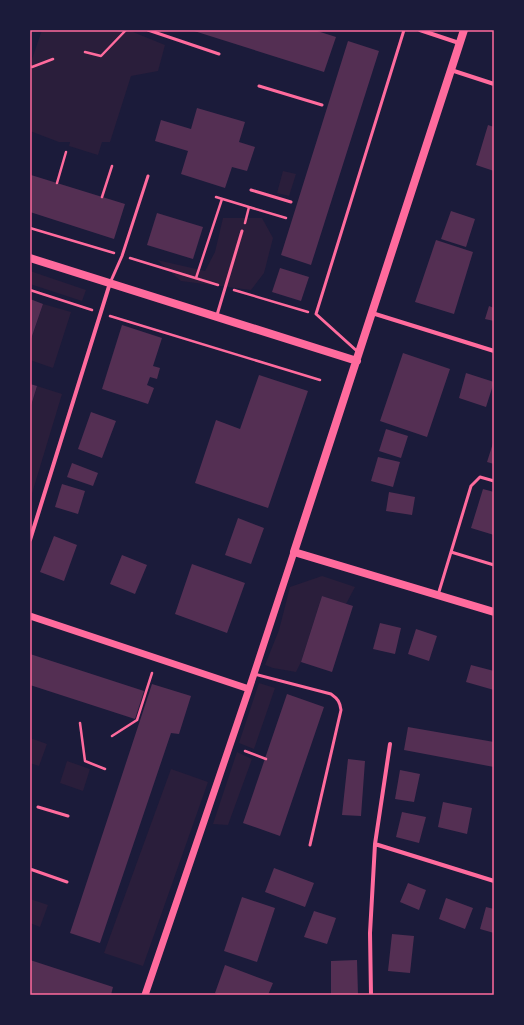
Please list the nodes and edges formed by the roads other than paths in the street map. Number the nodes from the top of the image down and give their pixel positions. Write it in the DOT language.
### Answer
graph roads {
  1 [pos="148,30"];
  2 [pos="404,30"];
  3 [pos="420,30"];
  4 [pos="464,30"];
  5 [pos="159,32"];
  6 [pos="459,44"];
  7 [pos="219,54"];
  8 [pos="451,70"];
  9 [pos="494,84"];
  10 [pos="259,86"];
  11 [pos="322,105"];
  12 [pos="148,176"];
  13 [pos="251,190"];
  14 [pos="291,202"];
  15 [pos="242,231"];
  16 [pos="30,258"];
  17 [pos="110,283"];
  18 [pos="372,314"];
  19 [pos="216,317"];
  20 [pos="494,351"];
  21 [pos="358,357"];
  22 [pos="494,481"];
  23 [pos="30,540"];
  24 [pos="294,552"];
  25 [pos="451,552"];
  26 [pos="494,565"];
  27 [pos="438,595"];
  28 [pos="494,612"];
  29 [pos="30,616"];
  30 [pos="254,674"];
  31 [pos="249,689"];
  32 [pos="390,744"];
  33 [pos="38,806"];
  34 [pos="68,816"];
  35 [pos="375,844"];
  36 [pos="310,845"];
  37 [pos="30,869"];
  38 [pos="494,881"];
  39 [pos="67,882"];
  40 [pos="145,995"];
  41 [pos="371,995"];
  1 -- 5 [label="lane"];
  2 -- 21 [label="lane"];
  3 -- 6 [label="street"];
  4 -- 6 [label="main road"];
  5 -- 7 [label="lane"];
  6 -- 8 [label="main road"];
  8 -- 9 [label="street"];
  8 -- 18 [label="main road"];
  10 -- 11 [label="lane"];
  12 -- 17 [label="lane"];
  13 -- 14 [label="lane"];
  15 -- 19 [label="lane"];
  16 -- 17 [label="main road"];
  17 -- 19 [label="main road"];
  17 -- 23 [label="street"];
  18 -- 20 [label="street"];
  18 -- 21 [label="main road"];
  19 -- 21 [label="main road"];
  21 -- 24 [label="main road"];
  22 -- 25 [label="lane"];
  24 -- 27 [label="main road"];
  24 -- 30 [label="street"];
  25 -- 26 [label="lane"];
  25 -- 27 [label="lane"];
  27 -- 28 [label="main road"];
  29 -- 31 [label="street"];
  30 -- 31 [label="street"];
  30 -- 36 [label="lane"];
  31 -- 40 [label="street"];
  32 -- 35 [label="street"];
  33 -- 34 [label="lane"];
  35 -- 38 [label="street"];
  35 -- 41 [label="street"];
  37 -- 39 [label="lane"];
}
